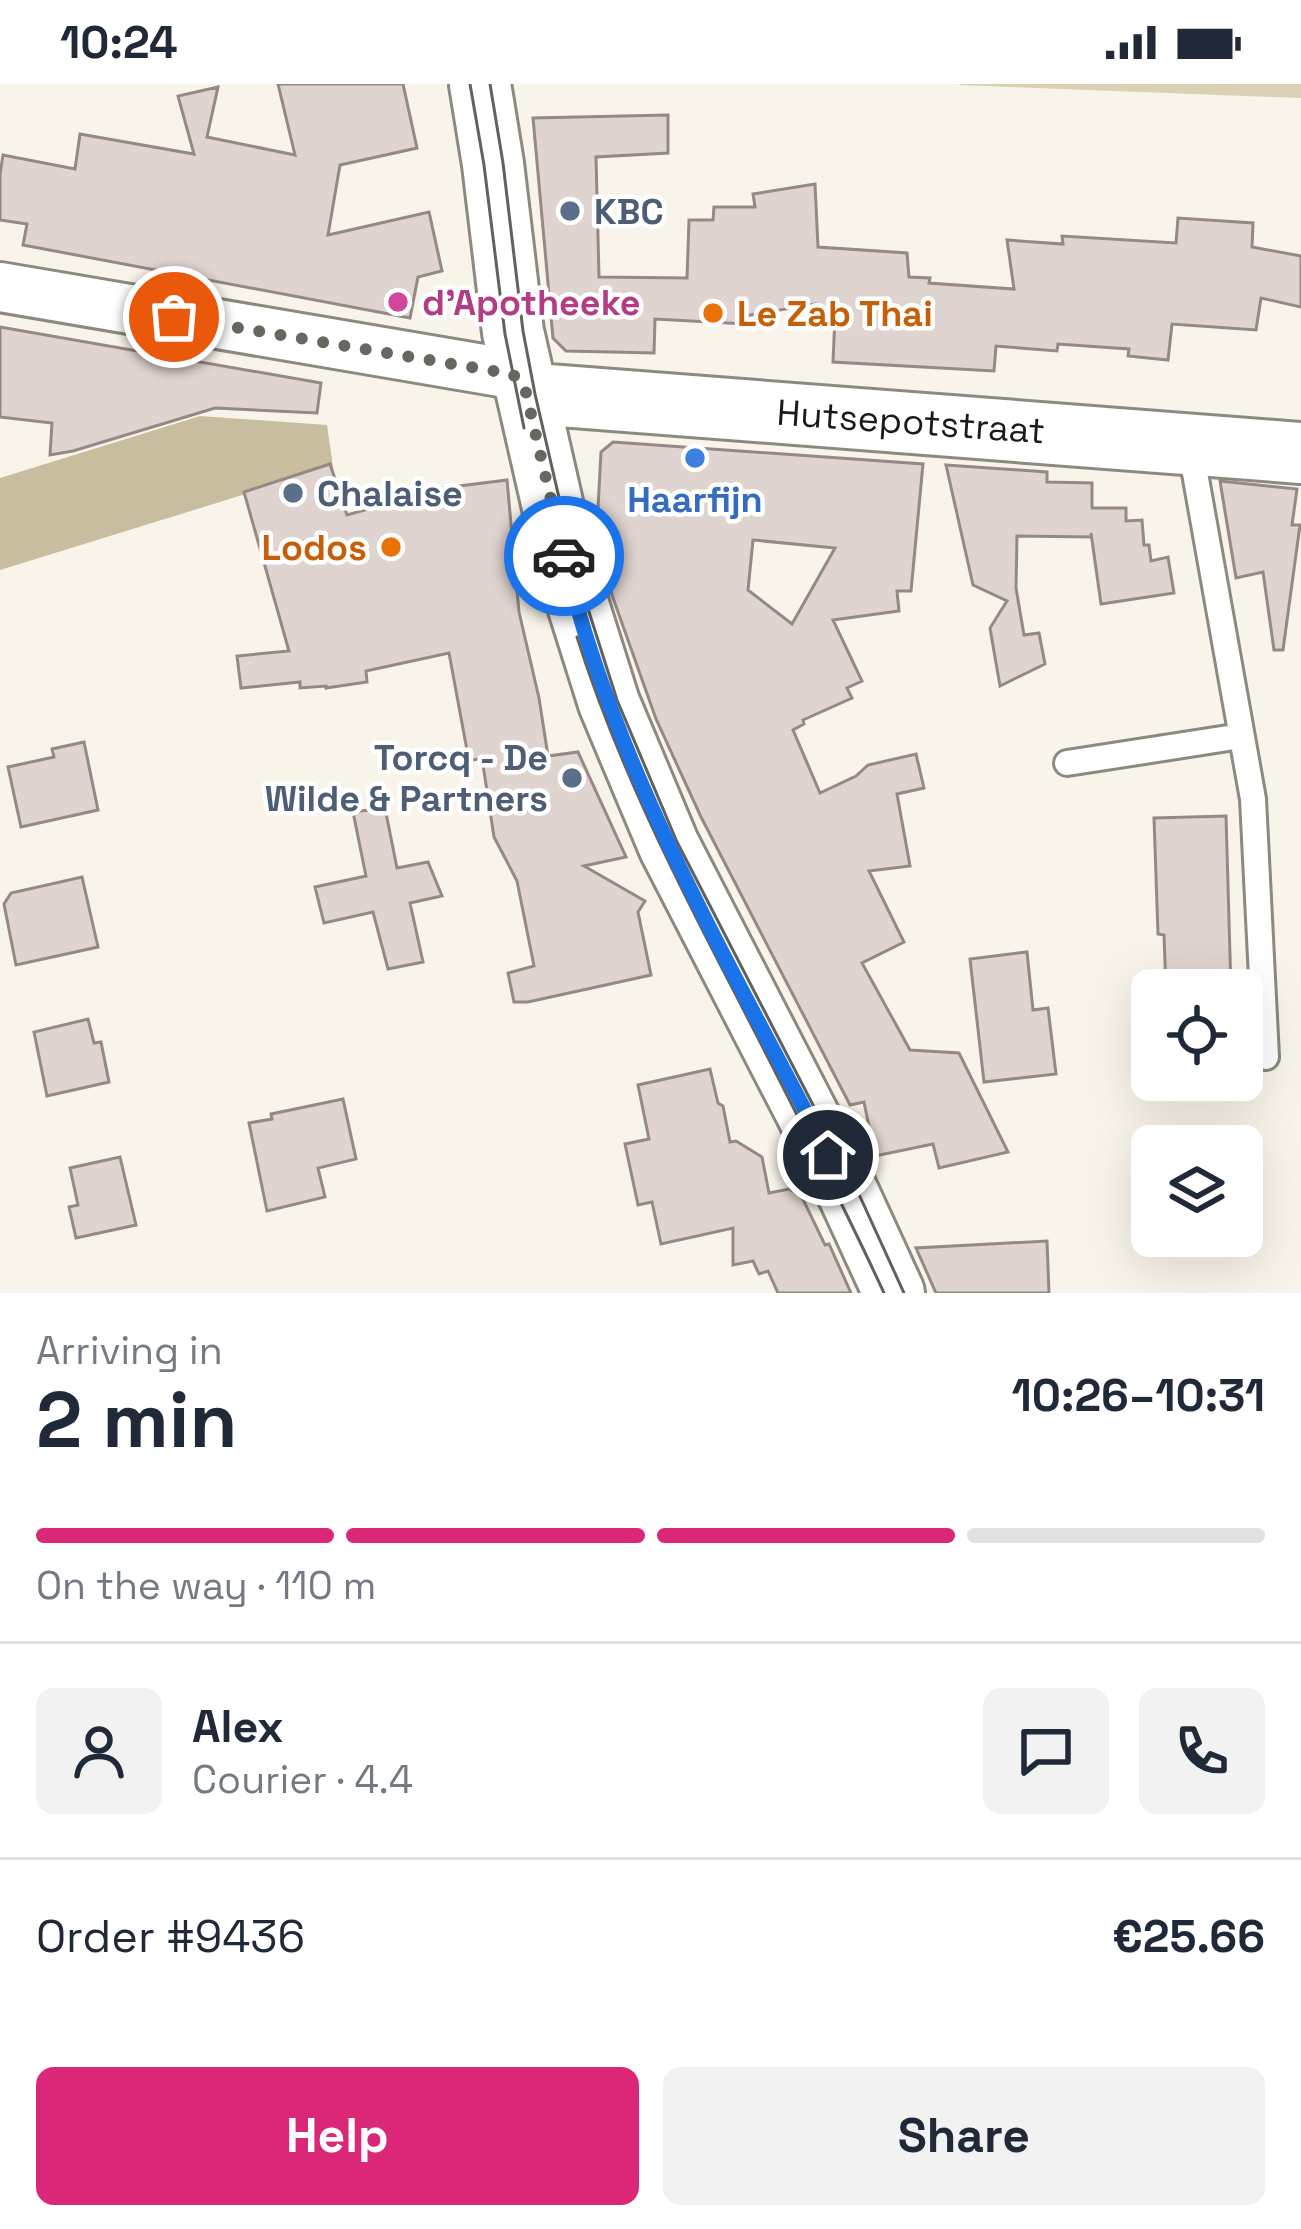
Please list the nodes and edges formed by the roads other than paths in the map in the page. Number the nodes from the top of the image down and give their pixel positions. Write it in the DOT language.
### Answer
graph roads {
  1 [pos="480,84"];
  2 [pos="0,287"];
  3 [pos="524,384"];
  4 [pos="1190,442"];
  5 [pos="1301,453"];
  6 [pos="1241,736"];
  7 [pos="1067,764"];
  8 [pos="1266,1057"];
  9 [pos="894,1293"];
  1 -- 3 [label="street"];
  2 -- 3 [label="street"];
  3 -- 4 [label="street, Hutsepotstraat"];
  3 -- 9 [label="street"];
  4 -- 5 [label="street, Hutsepotstraat"];
  4 -- 6 [label="lane"];
  6 -- 7 [label="lane"];
  6 -- 8 [label="lane"];
}
